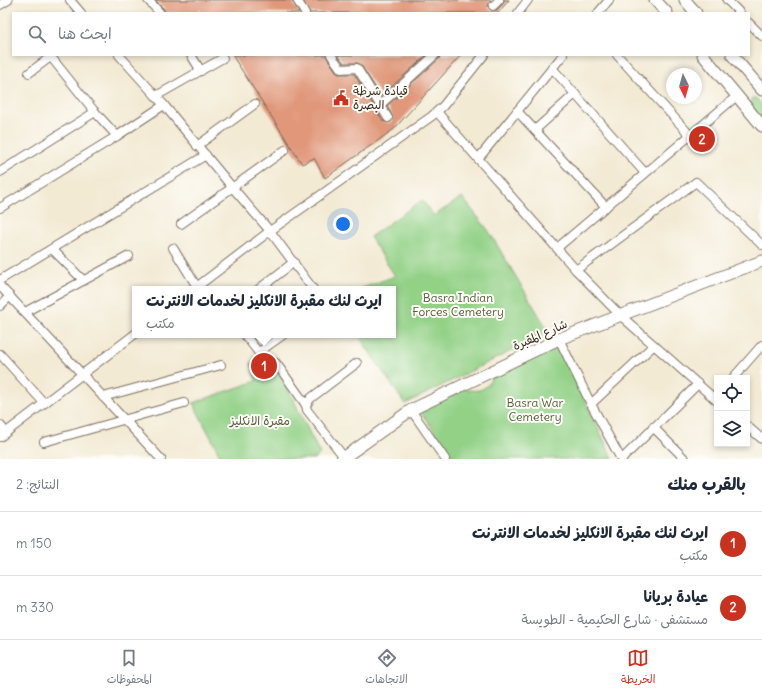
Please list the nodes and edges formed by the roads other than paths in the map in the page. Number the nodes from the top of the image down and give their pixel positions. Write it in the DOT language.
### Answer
graph roads {
  1 [pos="8,0"];
  2 [pos="70,0"];
  3 [pos="148,0"];
  4 [pos="297,0"];
  5 [pos="528,0"];
  6 [pos="609,0"];
  7 [pos="655,0"];
  8 [pos="685,0"];
  9 [pos="727,0"];
  10 [pos="0,5"];
  11 [pos="80,12"];
  12 [pos="159,12"];
  13 [pos="304,12"];
  14 [pos="519,12"];
  15 [pos="599,12"];
  16 [pos="666,12"];
  17 [pos="695,12"];
  18 [pos="739,12"];
  19 [pos="750,24"];
  20 [pos="762,36"];
  21 [pos="52,56"];
  22 [pos="120,56"];
  23 [pos="191,56"];
  24 [pos="332,56"];
  25 [pos="434,56"];
  26 [pos="483,56"];
  27 [pos="562,56"];
  28 [pos="617,56"];
  29 [pos="704,56"];
  30 [pos="733,56"];
  31 [pos="223,58"];
  32 [pos="552,68"];
  33 [pos="200,71"];
  34 [pos="29,73"];
  35 [pos="762,89"];
  36 [pos="575,94"];
  37 [pos="738,95"];
  38 [pos="156,96"];
  39 [pos="255,104"];
  40 [pos="164,105"];
  41 [pos="380,105"];
  42 [pos="518,111"];
  43 [pos="95,112"];
  44 [pos="437,112"];
  45 [pos="388,118"];
  46 [pos="762,126"];
  47 [pos="535,130"];
  48 [pos="117,136"];
  49 [pos="690,136"];
  50 [pos="198,146"];
  51 [pos="285,150"];
  52 [pos="206,155"];
  53 [pos="478,159"];
  54 [pos="0,172"];
  55 [pos="645,173"];
  56 [pos="232,187"];
  57 [pos="606,207"];
  58 [pos="0,208"];
  59 [pos="181,224"];
  60 [pos="270,231"];
  61 [pos="762,245"];
  62 [pos="173,248"];
  63 [pos="556,248"];
  64 [pos="52,249"];
  65 [pos="128,256"];
  66 [pos="762,261"];
  67 [pos="294,262"];
  68 [pos="576,270"];
  69 [pos="0,280"];
  70 [pos="82,280"];
  71 [pos="0,286"];
  72 [pos="199,286"];
  73 [pos="201,286"];
  74 [pos="263,286"];
  75 [pos="311,286"];
  76 [pos="10,296"];
  77 [pos="0,306"];
  78 [pos="25,312"];
  79 [pos="620,315"];
  80 [pos="132,336"];
  81 [pos="248,338"];
  82 [pos="279,338"];
  83 [pos="559,339"];
  84 [pos="654,345"];
  85 [pos="762,345"];
  86 [pos="0,354"];
  87 [pos="357,363"];
  88 [pos="276,364"];
  89 [pos="221,365"];
  90 [pos="82,374"];
  91 [pos="736,375"];
  92 [pos="698,384"];
  93 [pos="714,396"];
  94 [pos="103,397"];
  95 [pos="44,403"];
  96 [pos="184,403"];
  97 [pos="591,404"];
  98 [pos="306,405"];
  99 [pos="410,410"];
  100 [pos="124,419"];
  101 [pos="0,425"];
  102 [pos="653,428"];
  103 [pos="750,429"];
  104 [pos="3,435"];
  105 [pos="762,439"];
  106 [pos="44,442"];
  107 [pos="343,458"];
  108 [pos="161,459"];
  109 [pos="445,459"];
  110 [pos="621,459"];
  111 [pos="684,459"];
  1 -- 10 [label="street"];
  2 -- 11 [label="street"];
  3 -- 12 [label="street"];
  4 -- 13 [label="street"];
  5 -- 14 [label="street"];
  6 -- 15 [label="street"];
  7 -- 16 [label="main road"];
  8 -- 17 [label="main road"];
  9 -- 18 [label="street"];
  19 -- 20 [label="street"];
  21 -- 34 [label="street"];
  21 -- 43 [label="street"];
  22 -- 38 [label="street"];
  23 -- 33 [label="street"];
  24 -- 41 [label="street"];
  25 -- 41 [label="street"];
  26 -- 44 [label="street"];
  27 -- 32 [label="street"];
  28 -- 49 [label="street"];
  29 -- 37 [label="main road"];
  30 -- 35 [label="main road"];
  31 -- 33 [label="street"];
  32 -- 36 [label="street"];
  32 -- 42 [label="street"];
  33 -- 38 [label="street"];
  36 -- 47 [label="street"];
  36 -- 55 [label="street"];
  37 -- 46 [label="main road"];
  37 -- 49 [label="street"];
  38 -- 40 [label="street"];
  39 -- 50 [label="street"];
  40 -- 48 [label="street"];
  40 -- 50 [label="street"];
  41 -- 45 [label="street"];
  42 -- 47 [label="street"];
  42 -- 53 [label="street"];
  43 -- 48 [label="street"];
  43 -- 54 [label="street"];
  44 -- 53 [label="street"];
  44 -- 60 [label="street"];
  47 -- 57 [label="street"];
  48 -- 58 [label="street"];
  49 -- 55 [label="street"];
  50 -- 52 [label="street"];
  51 -- 56 [label="street"];
  52 -- 56 [label="street"];
  52 -- 64 [label="street"];
  53 -- 63 [label="street"];
  55 -- 57 [label="street"];
  56 -- 59 [label="street"];
  56 -- 60 [label="street"];
  57 -- 63 [label="street"];
  60 -- 67 [label="street"];
  60 -- 73 [label="street"];
  61 -- 68 [label="street"];
  62 -- 72 [label="street"];
  63 -- 68 [label="street"];
  64 -- 69 [label="street"];
  64 -- 70 [label="street"];
  65 -- 70 [label="street"];
  66 -- 79 [label="main road, شارع المقبرة"];
  67 -- 74 [label="street"];
  67 -- 75 [label="street"];
  68 -- 79 [label="street"];
  70 -- 78 [label="street"];
  71 -- 76 [label="street"];
  76 -- 77 [label="street"];
  76 -- 78 [label="street"];
  78 -- 90 [label="street"];
  79 -- 83 [label="main road, شارع المقبرة"];
  79 -- 84 [label="street"];
  80 -- 90 [label="street"];
  81 -- 82 [label="street"];
  83 -- 97 [label="street"];
  83 -- 99 [label="main road, شارع المقبرة"];
  84 -- 92 [label="street"];
  84 -- 97 [label="street"];
  85 -- 91 [label="street"];
  86 -- 95 [label="street"];
  87 -- 98 [label="street"];
  88 -- 98 [label="street"];
  89 -- 94 [label="street"];
  90 -- 94 [label="street"];
  90 -- 95 [label="street"];
  92 -- 93 [label="street"];
  92 -- 102 [label="street"];
  94 -- 100 [label="street"];
  95 -- 104 [label="street"];
  96 -- 100 [label="street"];
  97 -- 110 [label="street"];
  98 -- 107 [label="street"];
  99 -- 107 [label="main road, شارع المقبرة"];
  99 -- 109 [label="street"];
  100 -- 106 [label="street"];
  100 -- 108 [label="street"];
  101 -- 104 [label="street"];
  102 -- 110 [label="street"];
  102 -- 111 [label="street"];
  103 -- 105 [label="street"];
}
